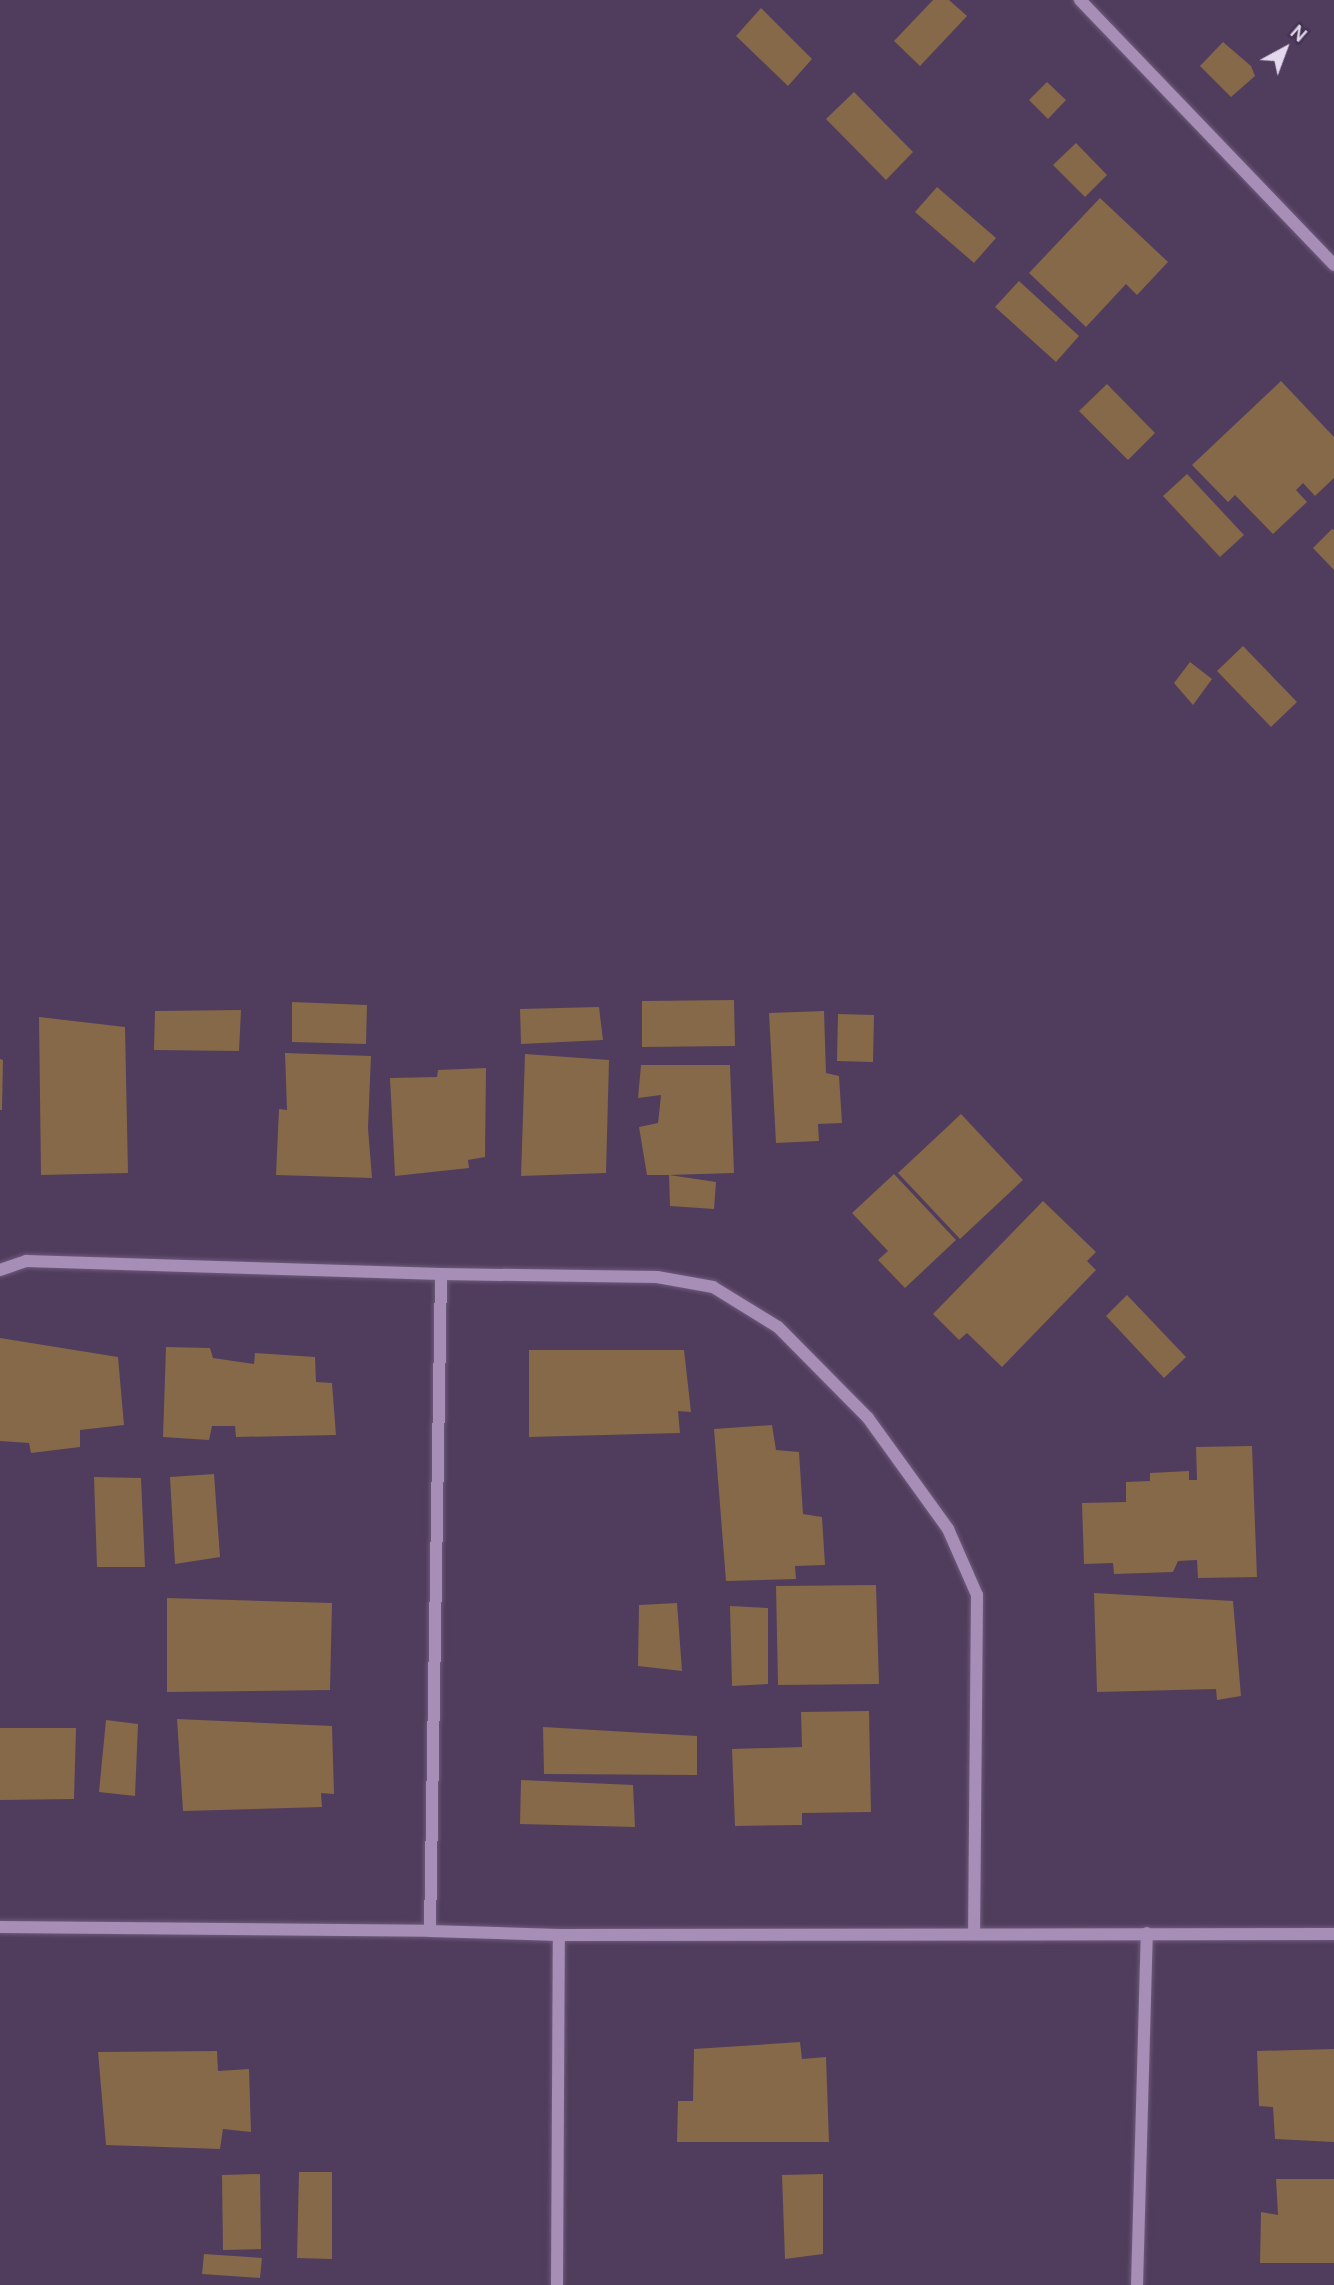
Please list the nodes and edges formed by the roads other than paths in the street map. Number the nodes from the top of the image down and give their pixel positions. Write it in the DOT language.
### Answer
graph roads {
  1 [pos="1080,0"];
  2 [pos="1334,265"];
  3 [pos="0,1270"];
  4 [pos="441,1274"];
  5 [pos="0,1927"];
  6 [pos="430,1931"];
  7 [pos="1147,1933"];
  8 [pos="974,1934"];
  9 [pos="1334,1934"];
  10 [pos="559,1935"];
  11 [pos="557,2285"];
  12 [pos="1137,2285"];
  1 -- 2 [label="street"];
  3 -- 4 [label="street"];
  4 -- 6 [label="street"];
  4 -- 8 [label="street"];
  5 -- 6 [label="street"];
  6 -- 10 [label="street"];
  7 -- 8 [label="street"];
  7 -- 9 [label="street"];
  7 -- 12 [label="street"];
  8 -- 10 [label="street"];
  10 -- 11 [label="street"];
}
